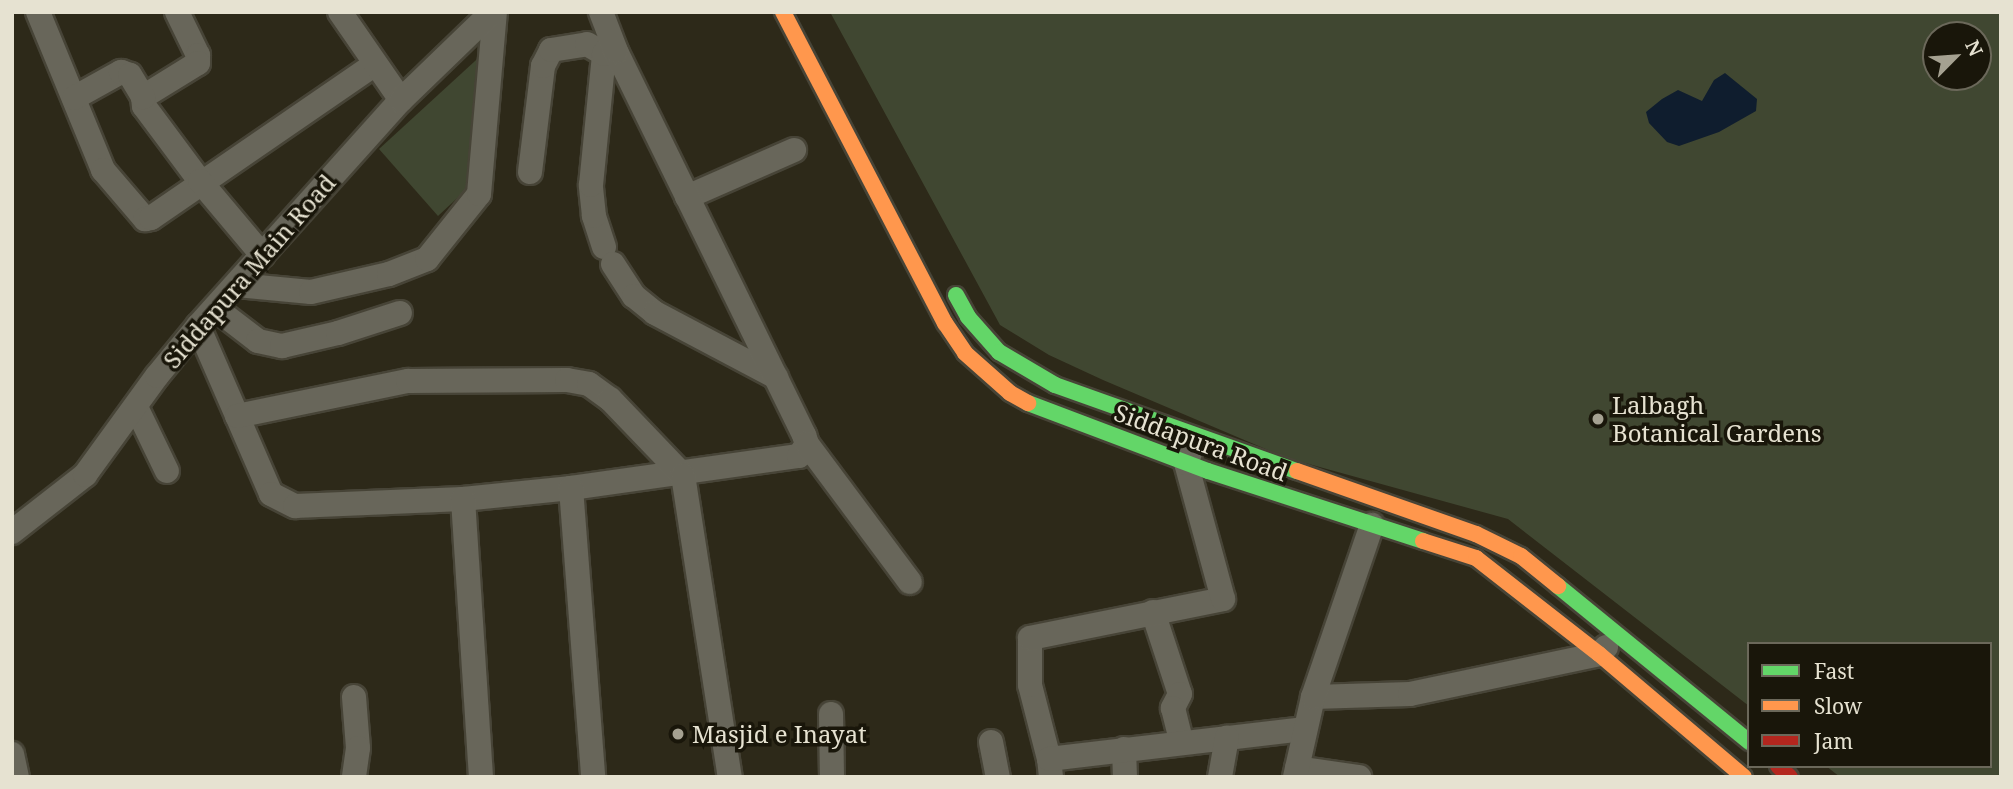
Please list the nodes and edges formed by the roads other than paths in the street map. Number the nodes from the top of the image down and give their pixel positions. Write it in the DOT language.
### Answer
graph roads {
  1 [pos="38,12"];
  2 [pos="177,12"];
  3 [pos="340,12"];
  4 [pos="494,12"];
  5 [pos="601,12"];
  6 [pos="783,12"];
  7 [pos="608,48"];
  8 [pos="374,65"];
  9 [pos="143,97"];
  10 [pos="74,98"];
  11 [pos="401,100"];
  12 [pos="794,150"];
  13 [pos="530,172"];
  14 [pos="200,181"];
  15 [pos="687,197"];
  16 [pos="262,255"];
  17 [pos="949,281"];
  18 [pos="237,285"];
  19 [pos="400,313"];
  20 [pos="207,317"];
  21 [pos="776,377"];
  22 [pos="136,407"];
  23 [pos="237,416"];
  24 [pos="1196,435"];
  25 [pos="807,444"];
  26 [pos="1186,463"];
  27 [pos="167,471"];
  28 [pos="683,475"];
  29 [pos="571,488"];
  30 [pos="463,499"];
  31 [pos="1372,525"];
  32 [pos="12,533"];
  33 [pos="910,582"];
  34 [pos="1153,612"];
  35 [pos="1619,635"];
  36 [pos="1599,654"];
  37 [pos="354,697"];
  38 [pos="1313,697"];
  39 [pos="831,714"];
  40 [pos="1305,729"];
  41 [pos="1227,738"];
  42 [pos="1747,740"];
  43 [pos="991,742"];
  44 [pos="1182,743"];
  45 [pos="1124,750"];
  46 [pos="12,754"];
  47 [pos="1714,766"];
  48 [pos="1050,768"];
  49 [pos="1296,772"];
  50 [pos="17,777"];
  51 [pos="354,777"];
  52 [pos="481,777"];
  53 [pos="593,777"];
  54 [pos="730,777"];
  55 [pos="832,777"];
  56 [pos="998,777"];
  57 [pos="1125,777"];
  58 [pos="1220,777"];
  59 [pos="1353,777"];
  60 [pos="1359,777"];
  61 [pos="1744,777"];
  1 -- 10 [label="street"];
  2 -- 9 [label="street"];
  3 -- 8 [label="street"];
  4 -- 11 [label="street, Siddapura Main Road"];
  4 -- 18 [label="street"];
  5 -- 7 [label="street"];
  6 -- 26 [label="main road, Siddapura Road"];
  7 -- 13 [label="street"];
  7 -- 15 [label="street"];
  7 -- 21 [label="street"];
  8 -- 11 [label="street"];
  8 -- 14 [label="street"];
  9 -- 10 [label="street"];
  9 -- 14 [label="street"];
  10 -- 14 [label="street"];
  11 -- 16 [label="street, Siddapura Main Road"];
  12 -- 15 [label="street"];
  14 -- 16 [label="street"];
  15 -- 21 [label="street"];
  16 -- 18 [label="street, Siddapura Main Road"];
  17 -- 24 [label="main road, Siddapura Road"];
  18 -- 20 [label="street, Siddapura Main Road"];
  19 -- 20 [label="street"];
  20 -- 22 [label="street, Siddapura Main Road"];
  20 -- 23 [label="street"];
  21 -- 25 [label="street"];
  22 -- 27 [label="street"];
  22 -- 32 [label="street, Siddapura Main Road"];
  23 -- 28 [label="street"];
  23 -- 30 [label="street"];
  24 -- 26 [label="street"];
  24 -- 35 [label="main road, Siddapura Road"];
  25 -- 28 [label="street"];
  25 -- 33 [label="street"];
  26 -- 31 [label="main road, Siddapura Road"];
  26 -- 34 [label="street"];
  28 -- 29 [label="street"];
  28 -- 54 [label="street"];
  29 -- 30 [label="street"];
  29 -- 53 [label="street"];
  30 -- 52 [label="street"];
  31 -- 36 [label="main road, Siddapura Road"];
  31 -- 38 [label="street"];
  34 -- 44 [label="street"];
  34 -- 48 [label="street"];
  35 -- 36 [label="street"];
  35 -- 42 [label="main road, Siddapura Road"];
  36 -- 38 [label="street"];
  36 -- 47 [label="main road, Siddapura Road"];
  37 -- 51 [label="street"];
  38 -- 40 [label="street"];
  39 -- 55 [label="street"];
  40 -- 41 [label="street"];
  40 -- 49 [label="street"];
  41 -- 44 [label="street"];
  41 -- 58 [label="street"];
  43 -- 56 [label="street"];
  44 -- 45 [label="street"];
  45 -- 48 [label="street"];
  45 -- 57 [label="street"];
  46 -- 50 [label="street"];
  47 -- 61 [label="main road, Siddapura Road"];
  49 -- 59 [label="street"];
  59 -- 60 [label="street"];
}
